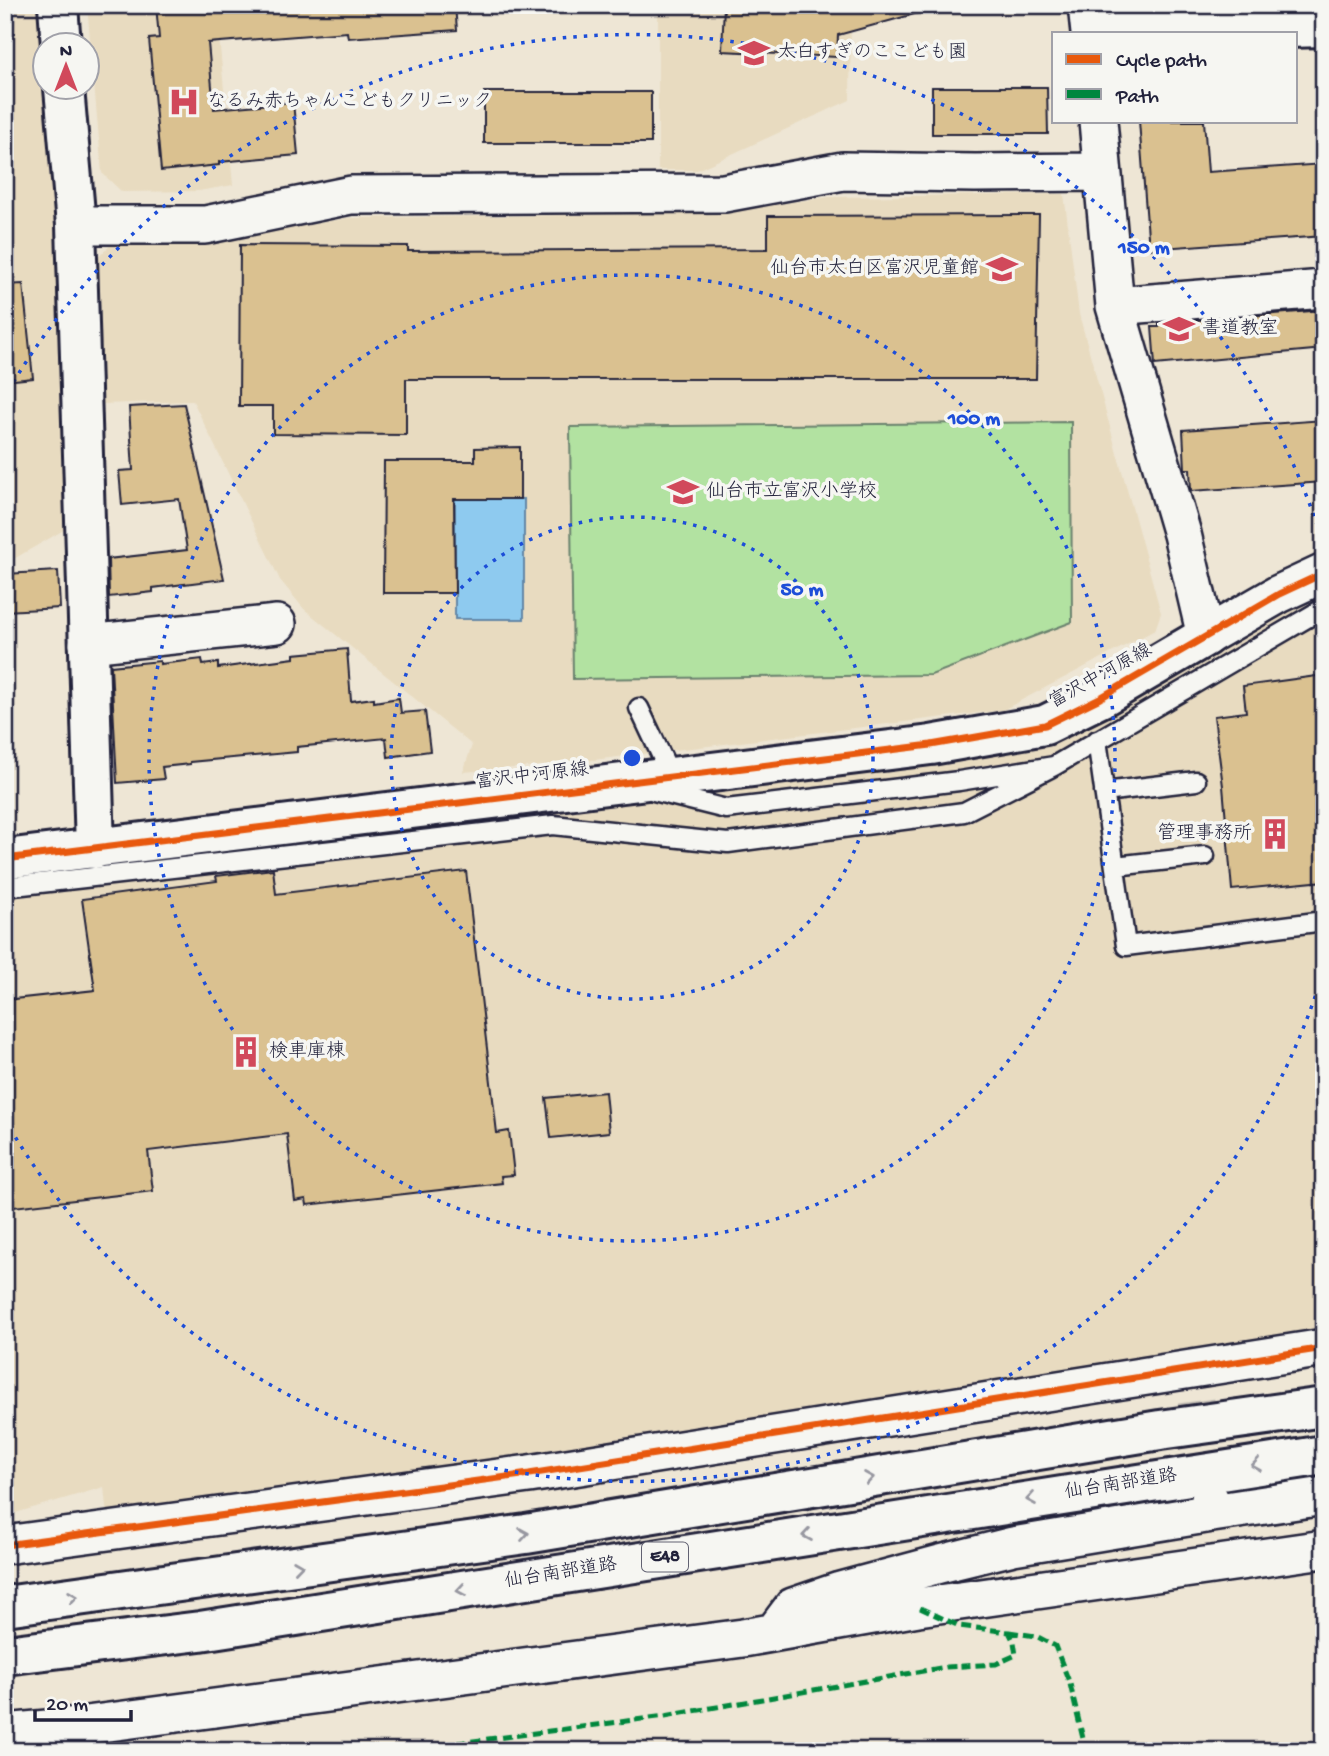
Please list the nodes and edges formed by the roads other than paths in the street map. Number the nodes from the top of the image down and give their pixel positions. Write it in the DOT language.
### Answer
graph roads {
  1 [pos="58,5"];
  2 [pos="1087,5"];
  3 [pos="1324,27"];
  4 [pos="60,32"];
  5 [pos="1090,32"];
  6 [pos="1151,32"];
  7 [pos="65,102"];
  8 [pos="1098,122"];
  9 [pos="1102,172"];
  10 [pos="76,225"];
  11 [pos="1324,289"];
  12 [pos="1115,306"];
  13 [pos="1324,573"];
  14 [pos="1324,607"];
  15 [pos="277,624"];
  16 [pos="1206,636"];
  17 [pos="88,644"];
  18 [pos="639,708"];
  19 [pos="1097,740"];
  20 [pos="1054,766"];
  21 [pos="671,776"];
  22 [pos="1196,781"];
  23 [pos="619,782"];
  24 [pos="1104,793"];
  25 [pos="94,849"];
  26 [pos="1205,856"];
  27 [pos="5,859"];
  28 [pos="1115,866"];
  29 [pos="5,887"];
  30 [pos="1324,921"];
  31 [pos="1324,1348"];
  32 [pos="1324,1407"];
  33 [pos="1324,1455"];
  34 [pos="1324,1496"];
  35 [pos="5,1545"];
  36 [pos="1324,1549"];
  37 [pos="5,1606"];
  38 [pos="774,1633"];
  39 [pos="5,1655"];
  40 [pos="5,1734"];
  1 -- 4 [label="main road"];
  2 -- 5 [label="street"];
  3 -- 6 [label="main road"];
  7 -- 10 [label="main road"];
  8 -- 9 [label="street"];
  9 -- 10 [label="street"];
  9 -- 12 [label="street"];
  10 -- 17 [label="main road"];
  11 -- 12 [label="street"];
  12 -- 16 [label="street"];
  13 -- 16 [label="street"];
  14 -- 19 [label="lane"];
  15 -- 17 [label="street"];
  16 -- 21 [label="main road, 富沢中河原線"];
  17 -- 25 [label="main road"];
  18 -- 21 [label="lane"];
  19 -- 20 [label="lane"];
  19 -- 24 [label="lane"];
  20 -- 23 [label="lane"];
  20 -- 29 [label="lane"];
  21 -- 23 [label="main road, 富沢中河原線"];
  22 -- 24 [label="lane"];
  23 -- 25 [label="main road, 富沢中河原線"];
  24 -- 28 [label="lane"];
  25 -- 27 [label="main road, 富沢中河原線"];
  26 -- 28 [label="lane"];
  28 -- 30 [label="lane"];
  31 -- 35 [label="street"];
  37 -- 32 [label="main road, E48, one-way"];
  33 -- 39 [label="main road, 仙台南部道路 / E48, one-way"];
  34 -- 38 [label="street"];
  36 -- 38 [label="street"];
  38 -- 40 [label="street"];
}
